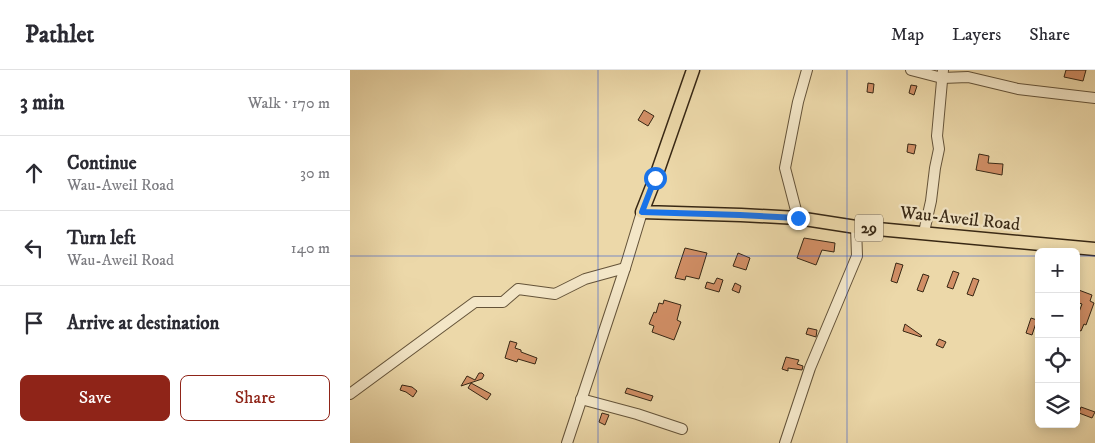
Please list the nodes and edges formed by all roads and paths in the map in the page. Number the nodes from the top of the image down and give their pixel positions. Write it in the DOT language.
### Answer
graph roads {
  1 [pos="693,70"];
  2 [pos="807,70"];
  3 [pos="911,70"];
  4 [pos="943,74"];
  5 [pos="1095,98"];
  6 [pos="642,212"];
  7 [pos="798,218"];
  8 [pos="856,227"];
  9 [pos="924,232"];
  10 [pos="1095,249"];
  11 [pos="625,268"];
  12 [pos="350,394"];
  13 [pos="581,399"];
  14 [pos="682,429"];
  15 [pos="566,443"];
  16 [pos="785,443"];
  1 -- 6 [label="main road"];
  2 -- 7 [label="street"];
  3 -- 4 [label="street"];
  4 -- 5 [label="street"];
  4 -- 9 [label="street"];
  6 -- 7 [label="main road, Wau-Aweil Road / 29"];
  6 -- 11 [label="street"];
  7 -- 8 [label="main road, Wau-Aweil Road / 29"];
  8 -- 9 [label="main road, Wau-Aweil Road / 29"];
  8 -- 16 [label="street"];
  9 -- 10 [label="main road, Wau-Aweil Road / 29"];
  11 -- 12 [label="street"];
  11 -- 13 [label="street"];
  13 -- 14 [label="street"];
  13 -- 15 [label="street"];
}
